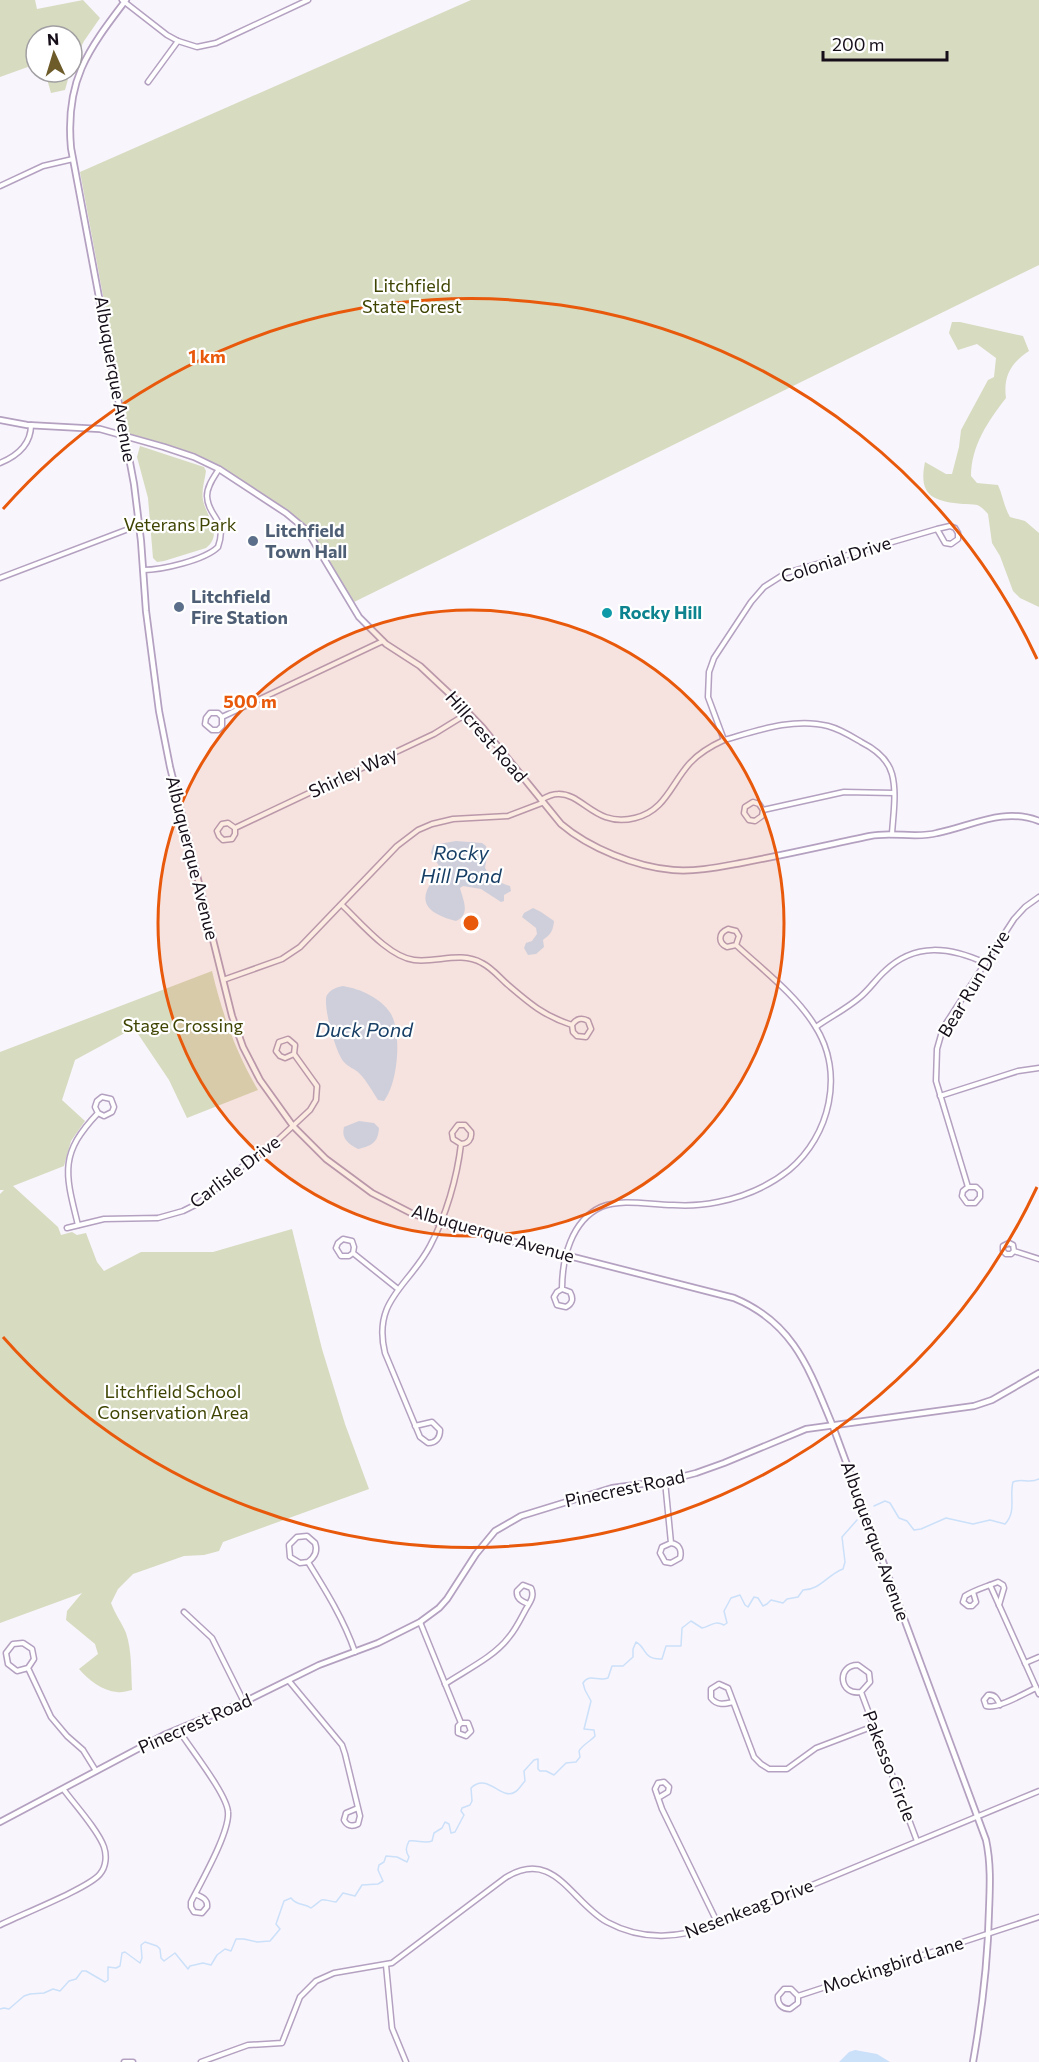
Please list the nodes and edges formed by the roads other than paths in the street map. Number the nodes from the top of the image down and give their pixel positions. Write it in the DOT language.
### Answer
graph roads {
  1 [pos="308,0"];
  2 [pos="124,1"];
  3 [pos="178,41"];
  4 [pos="148,82"];
  5 [pos="73,159"];
  6 [pos="0,186"];
  7 [pos="0,420"];
  8 [pos="31,425"];
  9 [pos="126,436"];
  10 [pos="0,463"];
  11 [pos="219,469"];
  12 [pos="139,525"];
  13 [pos="937,529"];
  14 [pos="143,570"];
  15 [pos="0,578"];
  16 [pos="383,641"];
  17 [pos="468,713"];
  18 [pos="222,717"];
  19 [pos="724,740"];
  20 [pos="894,793"];
  21 [pos="541,802"];
  22 [pos="763,810"];
  23 [pos="1039,821"];
  24 [pos="235,828"];
  25 [pos="892,834"];
  26 [pos="1039,897"];
  27 [pos="342,905"];
  28 [pos="736,945"];
  29 [pos="985,963"];
  30 [pos="223,980"];
  31 [pos="572,1025"];
  32 [pos="816,1027"];
  33 [pos="294,1054"];
  34 [pos="1039,1068"];
  35 [pos="940,1096"];
  36 [pos="98,1113"];
  37 [pos="293,1126"];
  38 [pos="461,1144"];
  39 [pos="968,1187"];
  40 [pos="440,1223"];
  41 [pos="78,1225"];
  42 [pos="67,1228"];
  43 [pos="1014,1251"];
  44 [pos="353,1252"];
  45 [pos="566,1255"];
  46 [pos="1039,1259"];
  47 [pos="398,1289"];
  48 [pos="562,1289"];
  49 [pos="1039,1373"];
  50 [pos="832,1424"];
  51 [pos="415,1426"];
  52 [pos="665,1481"];
  53 [pos="671,1543"];
  54 [pos="308,1562"];
  55 [pos="990,1585"];
  56 [pos="973,1592"];
  57 [pos="528,1604"];
  58 [pos="999,1605"];
  59 [pos="183,1612"];
  60 [pos="420,1622"];
  61 [pos="355,1652"];
  62 [pos="1039,1657"];
  63 [pos="1025,1663"];
  64 [pos="28,1668"];
  65 [pos="289,1681"];
  66 [pos="445,1684"];
  67 [pos="1036,1688"];
  68 [pos="861,1692"];
  69 [pos="1039,1694"];
  70 [pos="244,1702"];
  71 [pos="733,1702"];
  72 [pos="1000,1705"];
  73 [pos="461,1723"];
  74 [pos="874,1726"];
  75 [pos="178,1729"];
  76 [pos="97,1771"];
  77 [pos="64,1790"];
  78 [pos="1039,1791"];
  79 [pos="658,1798"];
  80 [pos="358,1808"];
  81 [pos="978,1816"];
  82 [pos="0,1822"];
  83 [pos="917,1841"];
  84 [pos="195,1894"];
  85 [pos="1039,1917"];
  86 [pos="718,1924"];
  87 [pos="0,1925"];
  88 [pos="989,1935"];
  89 [pos="386,1965"];
  90 [pos="798,1996"];
  91 [pos="124,2062"];
  92 [pos="134,2062"];
  93 [pos="201,2062"];
  94 [pos="406,2062"];
  95 [pos="973,2062"];
  1 -- 3 [label="street"];
  2 -- 3 [label="street"];
  2 -- 5 [label="street, Albuquerque Avenue"];
  3 -- 4 [label="street"];
  5 -- 6 [label="street"];
  5 -- 9 [label="street, Albuquerque Avenue"];
  7 -- 8 [label="street, Hillcrest Road"];
  8 -- 9 [label="street, Hillcrest Road"];
  8 -- 10 [label="street"];
  9 -- 11 [label="street, Hillcrest Road"];
  9 -- 12 [label="street, Albuquerque Avenue"];
  11 -- 14 [label="street"];
  11 -- 16 [label="street, Hillcrest Road"];
  12 -- 14 [label="street, Albuquerque Avenue"];
  12 -- 15 [label="street"];
  13 -- 13 [label="street"];
  13 -- 19 [label="street, Colonial Drive"];
  14 -- 30 [label="street, Albuquerque Avenue"];
  16 -- 17 [label="street, Hillcrest Road"];
  16 -- 18 [label="street"];
  17 -- 21 [label="street, Hillcrest Road"];
  17 -- 24 [label="street, Shirley Way"];
  18 -- 18 [label="street"];
  19 -- 20 [label="street"];
  19 -- 21 [label="street"];
  20 -- 22 [label="street"];
  20 -- 25 [label="street"];
  21 -- 25 [label="street, Hillcrest Road"];
  21 -- 27 [label="street"];
  22 -- 22 [label="street"];
  23 -- 25 [label="street, Hillcrest Road"];
  24 -- 24 [label="street, Shirley Way"];
  26 -- 29 [label="street, Bear Run Drive"];
  27 -- 30 [label="street"];
  27 -- 31 [label="street"];
  28 -- 28 [label="street"];
  28 -- 32 [label="street"];
  29 -- 32 [label="street"];
  29 -- 35 [label="street, Bear Run Drive"];
  30 -- 37 [label="street, Albuquerque Avenue"];
  31 -- 31 [label="street"];
  32 -- 45 [label="street"];
  33 -- 33 [label="street"];
  33 -- 37 [label="street, Carlisle Drive"];
  34 -- 35 [label="street"];
  35 -- 39 [label="street, Bear Run Drive"];
  36 -- 36 [label="street"];
  36 -- 41 [label="street"];
  37 -- 40 [label="street, Albuquerque Avenue"];
  37 -- 41 [label="street, Carlisle Drive"];
  38 -- 38 [label="street"];
  38 -- 40 [label="street"];
  39 -- 39 [label="street, Bear Run Drive"];
  40 -- 45 [label="street, Albuquerque Avenue"];
  40 -- 47 [label="street"];
  41 -- 42 [label="street, Carlisle Drive"];
  43 -- 46 [label="street"];
  44 -- 44 [label="street"];
  44 -- 47 [label="street"];
  45 -- 48 [label="street"];
  45 -- 50 [label="street, Albuquerque Avenue"];
  47 -- 51 [label="street"];
  48 -- 48 [label="street"];
  49 -- 50 [label="street, Pinecrest Road"];
  50 -- 52 [label="street, Pinecrest Road"];
  50 -- 81 [label="street, Albuquerque Avenue"];
  51 -- 51 [label="street"];
  52 -- 53 [label="street"];
  52 -- 60 [label="street, Pinecrest Road"];
  53 -- 53 [label="street"];
  54 -- 54 [label="street"];
  54 -- 61 [label="street"];
  55 -- 56 [label="street"];
  55 -- 58 [label="street"];
  55 -- 58 [label="street"];
  57 -- 57 [label="street"];
  57 -- 66 [label="street"];
  58 -- 63 [label="street"];
  59 -- 70 [label="street"];
  60 -- 61 [label="street, Pinecrest Road"];
  60 -- 66 [label="street"];
  61 -- 65 [label="street, Pinecrest Road"];
  62 -- 63 [label="street"];
  63 -- 67 [label="street"];
  64 -- 64 [label="street"];
  64 -- 76 [label="street"];
  65 -- 70 [label="street, Pinecrest Road"];
  65 -- 80 [label="street"];
  66 -- 73 [label="street"];
  67 -- 69 [label="street"];
  67 -- 72 [label="street"];
  68 -- 68 [label="street, Pakesso Circle"];
  68 -- 74 [label="street, Pakesso Circle"];
  70 -- 75 [label="street, Pinecrest Road"];
  71 -- 71 [label="street"];
  71 -- 74 [label="street"];
  74 -- 83 [label="street, Pakesso Circle"];
  75 -- 76 [label="street, Pinecrest Road"];
  75 -- 84 [label="street"];
  76 -- 77 [label="street, Pinecrest Road"];
  77 -- 82 [label="street, Pinecrest Road"];
  77 -- 87 [label="street"];
  78 -- 81 [label="street, Nesenkeag Drive"];
  79 -- 86 [label="street"];
  80 -- 80 [label="street"];
  81 -- 83 [label="street, Nesenkeag Drive"];
  81 -- 88 [label="street, Albuquerque Avenue"];
  83 -- 86 [label="street, Nesenkeag Drive"];
  84 -- 84 [label="street"];
  85 -- 88 [label="street, Mockingbird Lane"];
  86 -- 89 [label="street, Nesenkeag Drive"];
  88 -- 90 [label="street, Mockingbird Lane"];
  88 -- 95 [label="street, Albuquerque Avenue"];
  89 -- 93 [label="street, Nesenkeag Drive"];
  89 -- 94 [label="street"];
  90 -- 90 [label="street, Mockingbird Lane"];
  91 -- 92 [label="street"];
}
